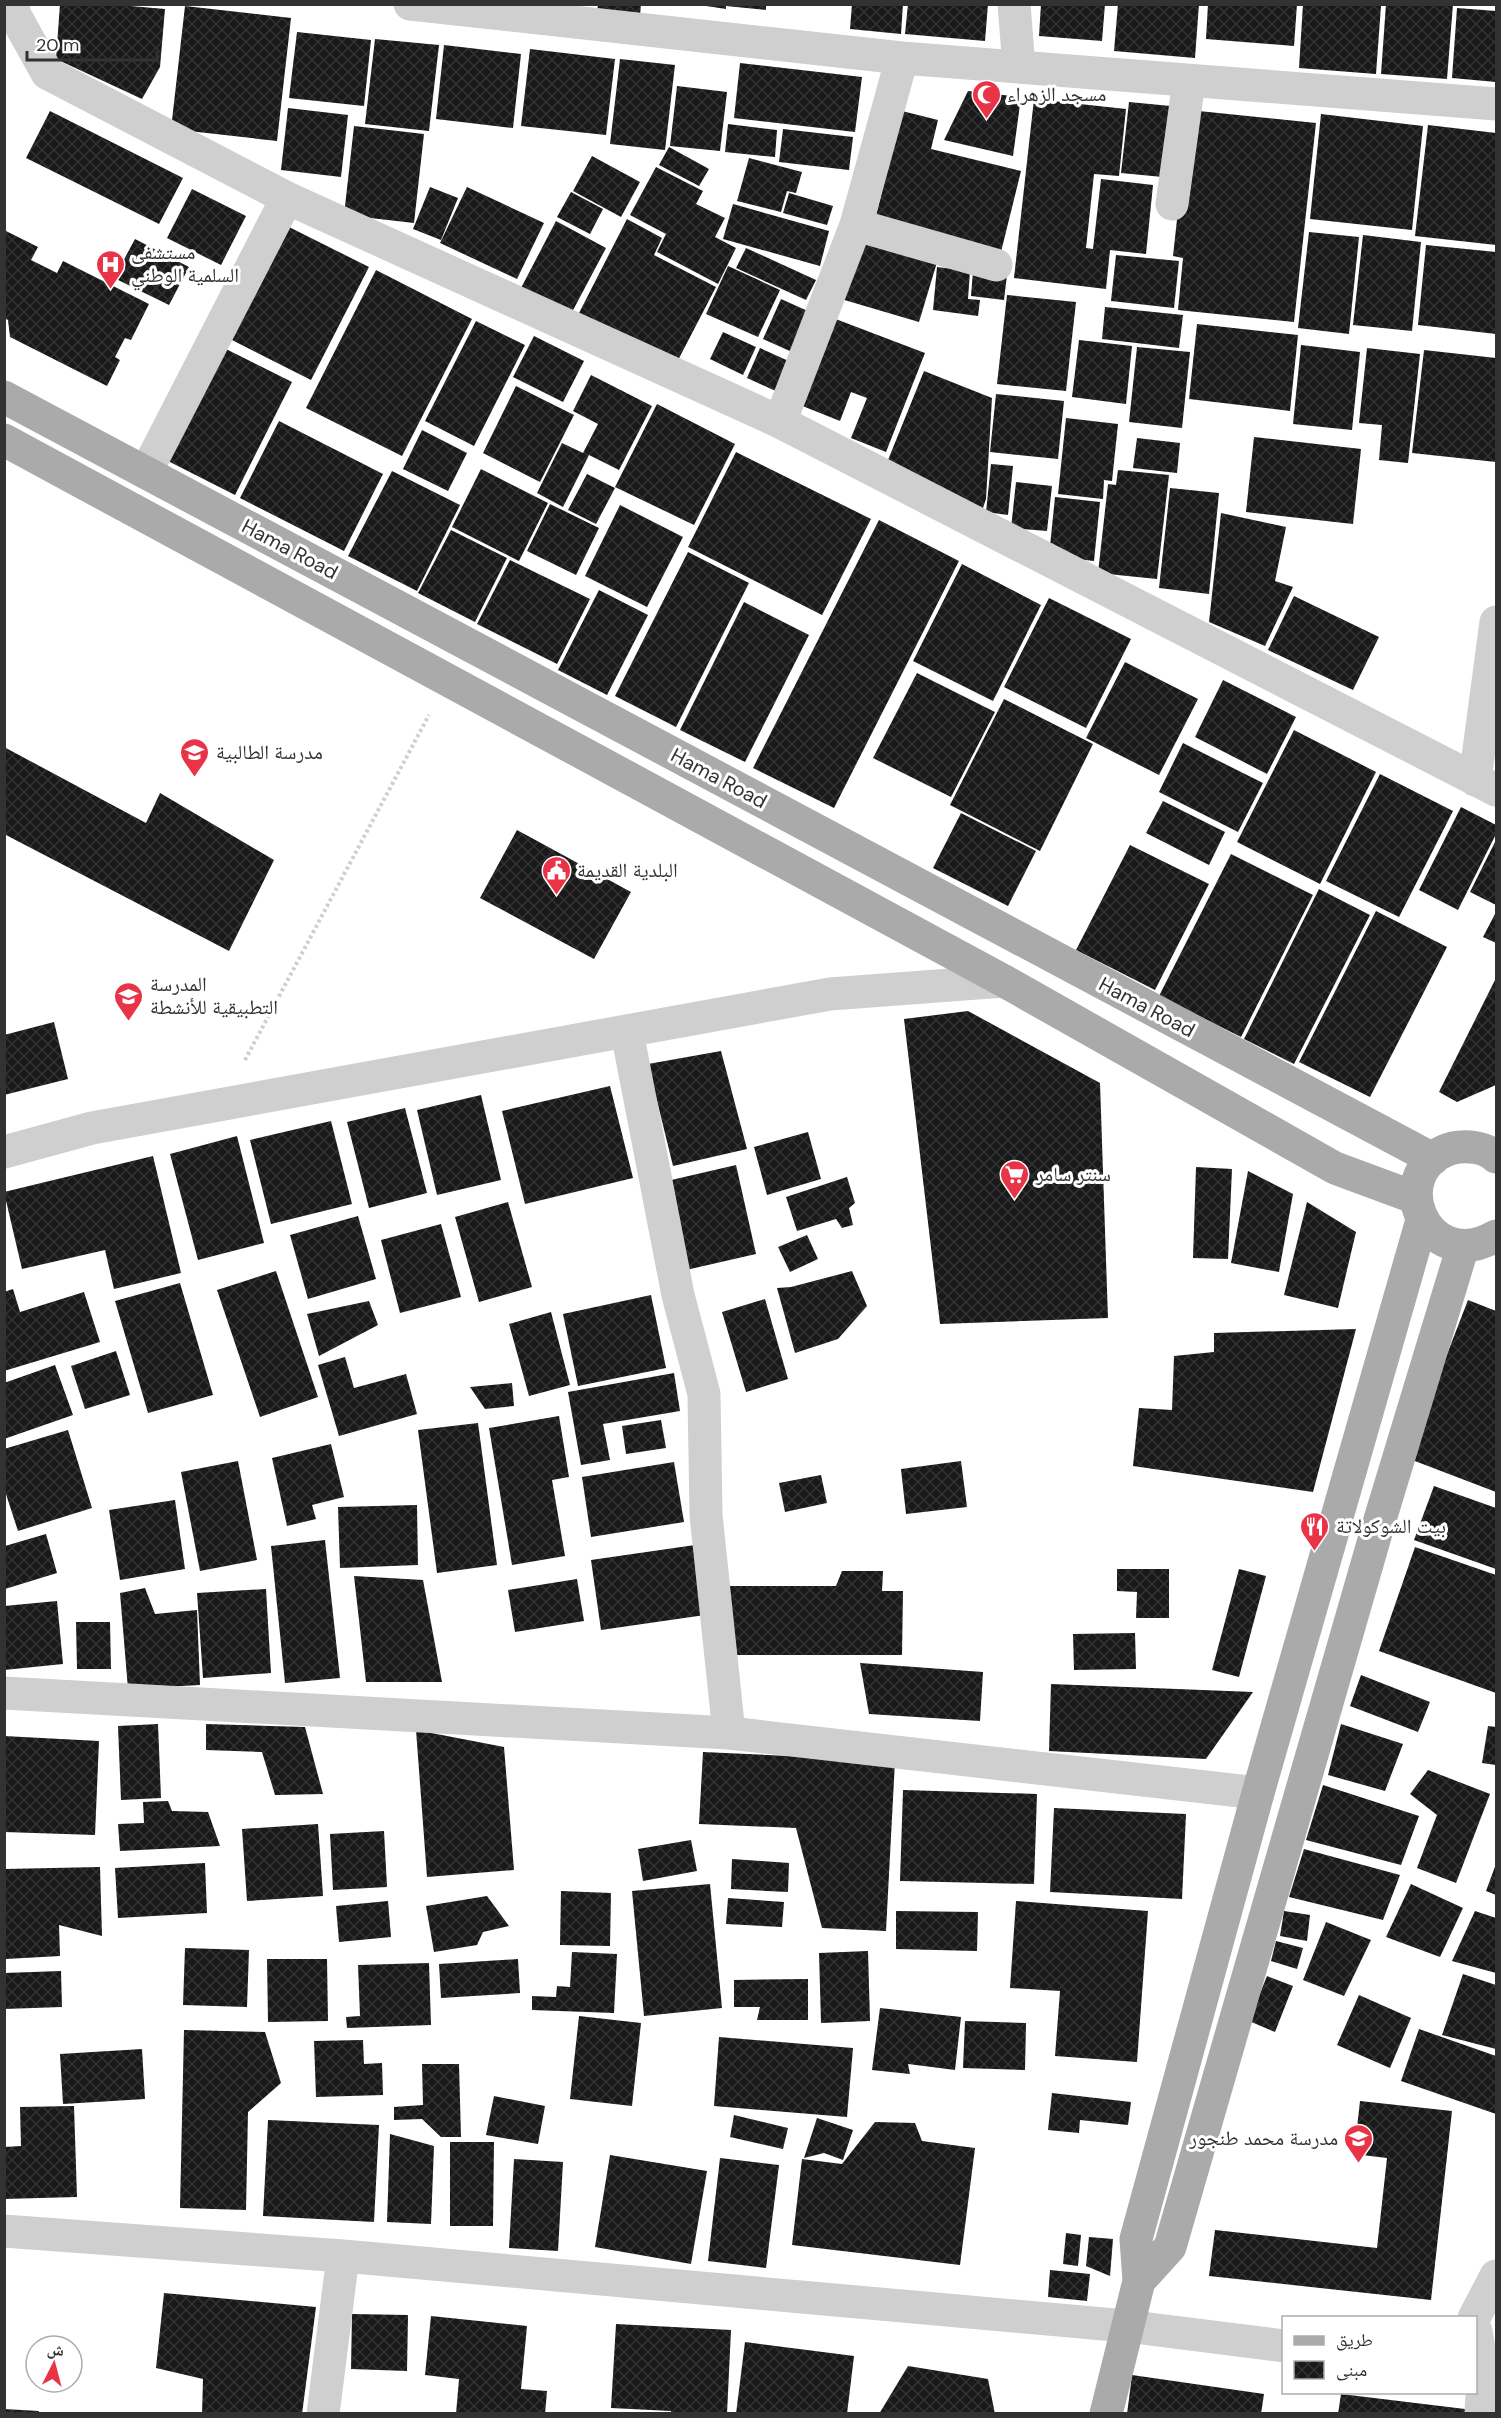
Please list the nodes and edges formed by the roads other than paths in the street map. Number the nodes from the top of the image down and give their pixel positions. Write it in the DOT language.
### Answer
graph roads {
  1 [pos="410,4"];
  2 [pos="1014,4"];
  3 [pos="10,6"];
  4 [pos="902,58"];
  5 [pos="1019,67"];
  6 [pos="1189,81"];
  7 [pos="1497,104"];
  8 [pos="287,198"];
  9 [pos="1172,204"];
  10 [pos="856,225"];
  11 [pos="996,265"];
  12 [pos="4,397"];
  13 [pos="780,422"];
  14 [pos="4,440"];
  15 [pos="146,472"];
  16 [pos="1497,622"];
  17 [pos="1486,785"];
  18 [pos="1004,981"];
  19 [pos="627,1032"];
  20 [pos="1490,1146"];
  21 [pos="4,1152"];
  22 [pos="1433,1159"];
  23 [pos="1419,1209"];
  24 [pos="1484,1245"];
  25 [pos="4,1693"];
  26 [pos="729,1733"];
  27 [pos="1258,1793"];
  28 [pos="4,2231"];
  29 [pos="343,2256"];
  30 [pos="1497,2276"];
  31 [pos="1138,2281"];
  32 [pos="1475,2316"];
  33 [pos="1126,2325"];
  34 [pos="1477,2336"];
  35 [pos="1282,2346"];
  36 [pos="1485,2373"];
  37 [pos="323,2414"];
  38 [pos="1106,2414"];
  39 [pos="1481,2414"];
  1 -- 4 [label="street"];
  2 -- 5 [label="street"];
  3 -- 8 [label="street"];
  4 -- 5 [label="street"];
  4 -- 10 [label="street"];
  5 -- 6 [label="street"];
  6 -- 7 [label="street"];
  6 -- 9 [label="street"];
  8 -- 13 [label="street"];
  8 -- 15 [label="street"];
  10 -- 11 [label="street"];
  10 -- 13 [label="street"];
  12 -- 15 [label="main road, Hama Road"];
  13 -- 17 [label="street"];
  14 -- 18 [label="main road, Hama Road"];
  15 -- 22 [label="main road, Hama Road"];
  16 -- 17 [label="street"];
  18 -- 19 [label="street"];
  18 -- 23 [label="main road, Hama Road"];
  19 -- 21 [label="street"];
  19 -- 26 [label="street"];
  20 -- 22 [label="main road"];
  22 -- 23 [label="main road"];
  23 -- 24 [label="main road"];
  23 -- 27 [label="main road"];
  24 -- 31 [label="main road"];
  25 -- 26 [label="street"];
  26 -- 27 [label="street"];
  27 -- 31 [label="main road"];
  28 -- 29 [label="street"];
  29 -- 33 [label="street"];
  29 -- 37 [label="street"];
  30 -- 32 [label="street"];
  31 -- 33 [label="main road"];
  33 -- 35 [label="street"];
  33 -- 38 [label="main road"];
  34 -- 36 [label="street"];
  36 -- 39 [label="street"];
}
